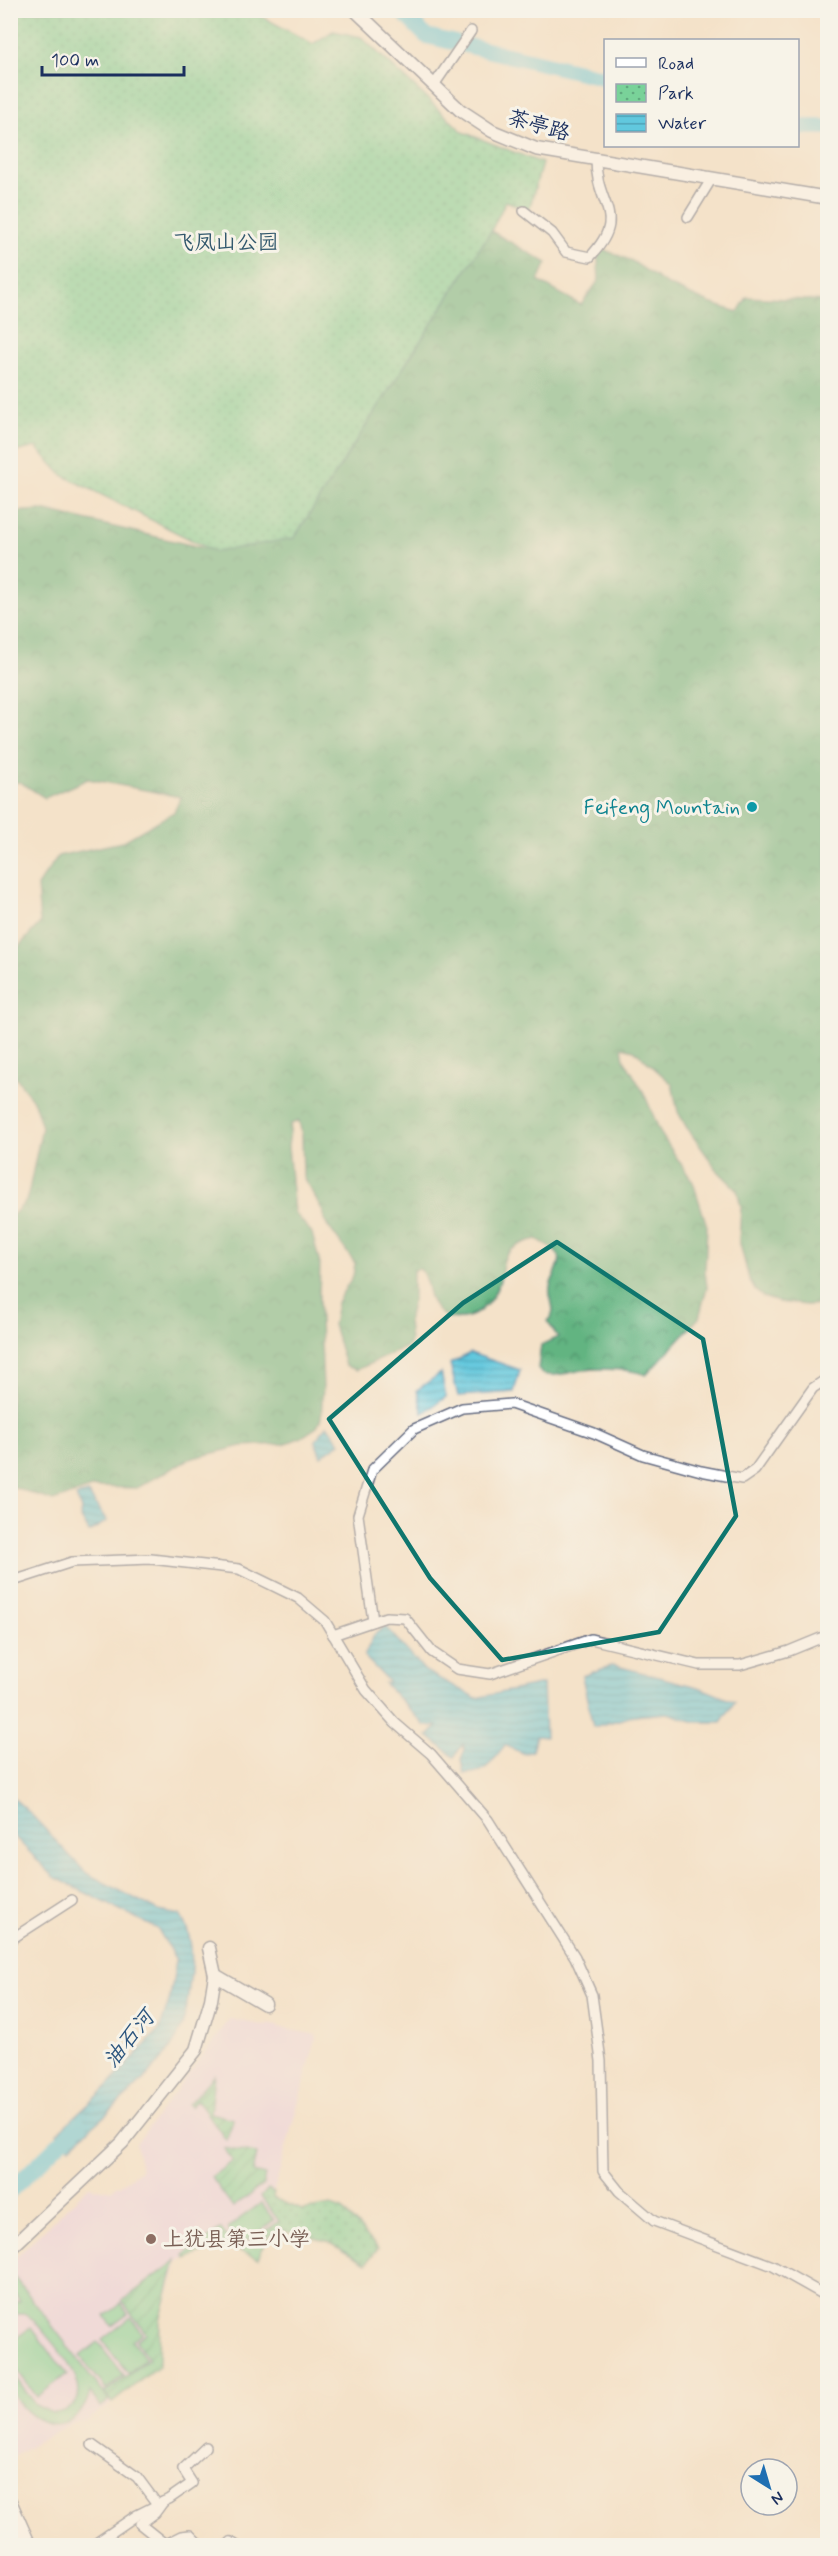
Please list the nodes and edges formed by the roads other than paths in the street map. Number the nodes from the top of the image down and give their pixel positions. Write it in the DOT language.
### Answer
graph roads {
  1 [pos="355,10"];
  2 [pos="471,31"];
  3 [pos="434,85"];
  4 [pos="596,158"];
  5 [pos="712,178"];
  6 [pos="828,198"];
  7 [pos="524,211"];
  8 [pos="688,217"];
  9 [pos="828,1378"];
  10 [pos="10,1582"];
  11 [pos="372,1621"];
  12 [pos="333,1635"];
  13 [pos="828,1635"];
  14 [pos="72,1900"];
  15 [pos="10,1940"];
  16 [pos="209,1948"];
  17 [pos="215,1975"];
  18 [pos="265,2004"];
  19 [pos="10,2249"];
  20 [pos="828,2297"];
  21 [pos="92,2445"];
  22 [pos="206,2447"];
  23 [pos="10,2501"];
  24 [pos="160,2503"];
  25 [pos="166,2545"];
  26 [pos="30,2546"];
  27 [pos="92,2546"];
  28 [pos="201,2546"];
  29 [pos="227,2546"];
  30 [pos="237,2546"];
  1 -- 3 [label="street, 茶亭路"];
  2 -- 3 [label="street"];
  3 -- 4 [label="street, 茶亭路"];
  4 -- 5 [label="street, 茶亭路"];
  4 -- 7 [label="street"];
  5 -- 6 [label="street, 茶亭路"];
  5 -- 8 [label="street"];
  9 -- 11 [label="street"];
  10 -- 12 [label="street"];
  11 -- 12 [label="street"];
  11 -- 13 [label="street"];
  12 -- 20 [label="street"];
  14 -- 15 [label="street"];
  16 -- 17 [label="street"];
  17 -- 18 [label="street"];
  17 -- 19 [label="street"];
  21 -- 24 [label="street"];
  22 -- 24 [label="street"];
  23 -- 26 [label="street"];
  24 -- 25 [label="street"];
  24 -- 27 [label="street"];
  25 -- 28 [label="street"];
  29 -- 30 [label="street"];
}
